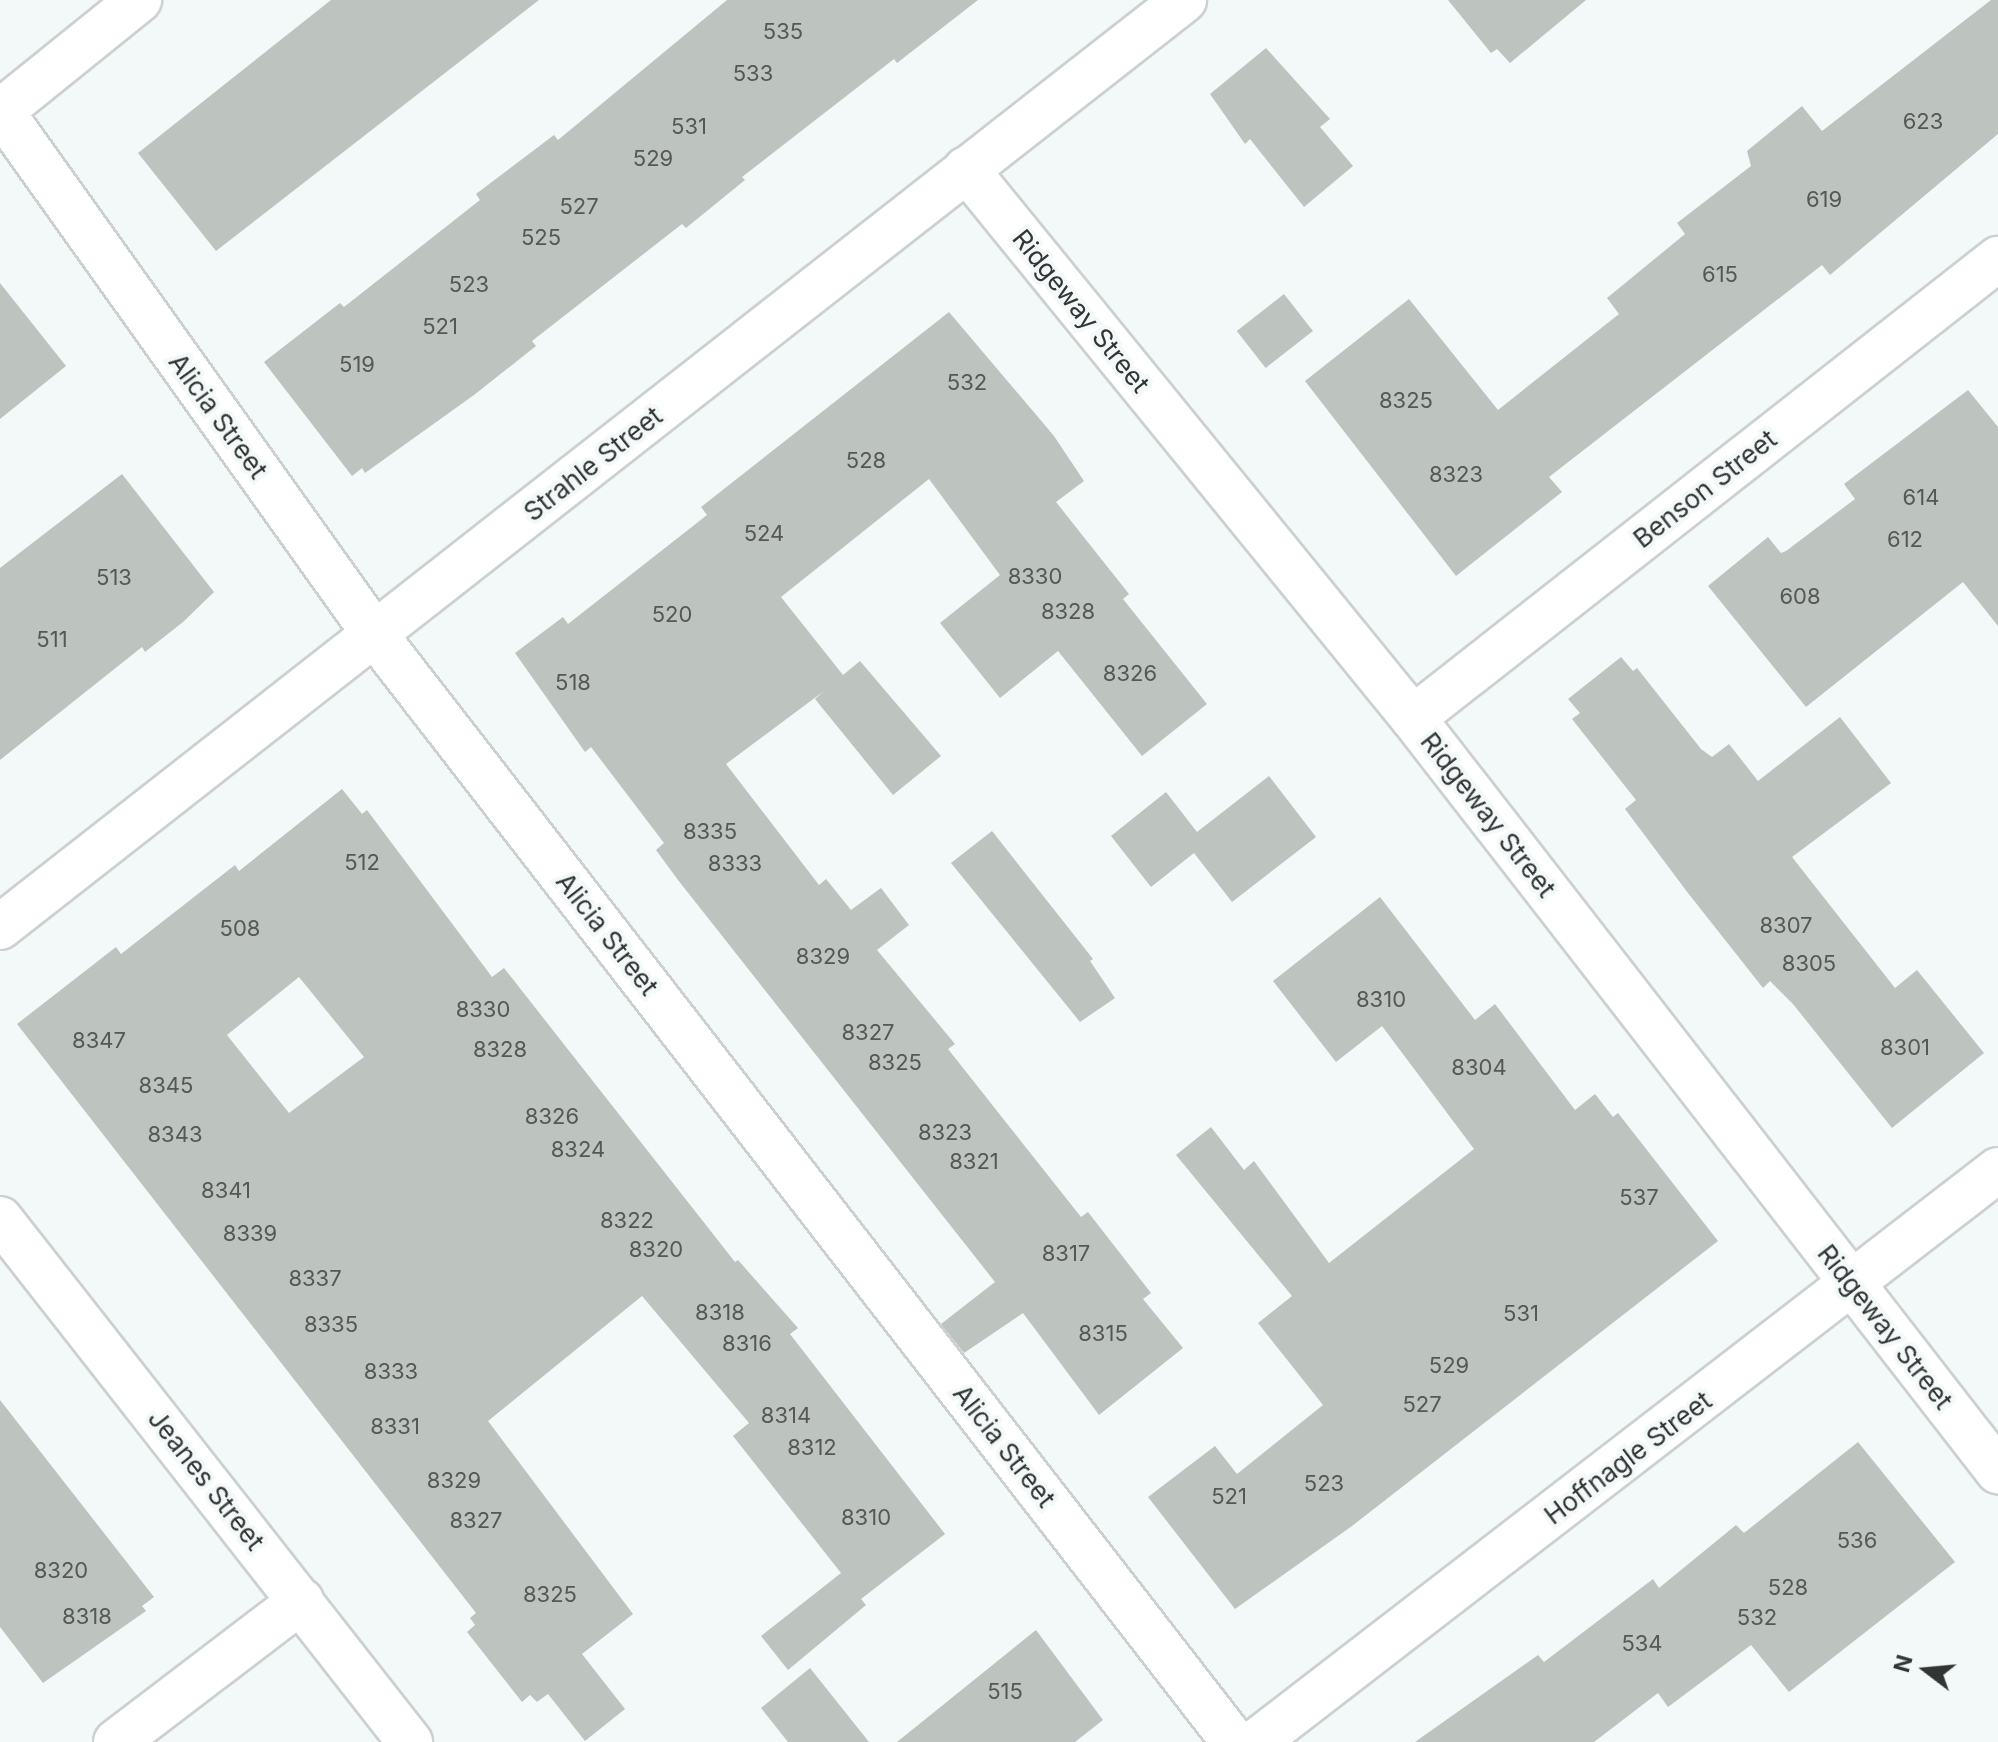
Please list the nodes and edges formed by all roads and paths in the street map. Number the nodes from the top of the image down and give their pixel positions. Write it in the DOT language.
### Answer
graph roads {
  1 [pos="139,0"];
  2 [pos="1184,0"];
  3 [pos="0,112"];
  4 [pos="966,169"];
  5 [pos="1998,259"];
  6 [pos="376,636"];
  7 [pos="1413,718"];
  8 [pos="0,927"];
  9 [pos="1998,1170"];
  10 [pos="0,1219"];
  11 [pos="1853,1286"];
  12 [pos="1998,1471"];
  13 [pos="301,1601"];
  14 [pos="116,1742"];
  15 [pos="410,1742"];
  16 [pos="1234,1742"];
  17 [pos="1256,1742"];
  1 -- 3 [label="street"];
  2 -- 4 [label="street, Strahle Street"];
  3 -- 6 [label="street, Alicia Street"];
  4 -- 6 [label="street, Strahle Street"];
  4 -- 7 [label="street, Ridgeway Street"];
  5 -- 7 [label="street, Benson Street"];
  6 -- 8 [label="street, Strahle Street"];
  6 -- 16 [label="street, Alicia Street"];
  7 -- 11 [label="street, Ridgeway Street"];
  9 -- 11 [label="street, Hoffnagle Street"];
  10 -- 13 [label="street, Jeanes Street"];
  11 -- 12 [label="street, Ridgeway Street"];
  11 -- 17 [label="street, Hoffnagle Street"];
  13 -- 14 [label="street"];
  13 -- 15 [label="street, Jeanes Street"];
}
